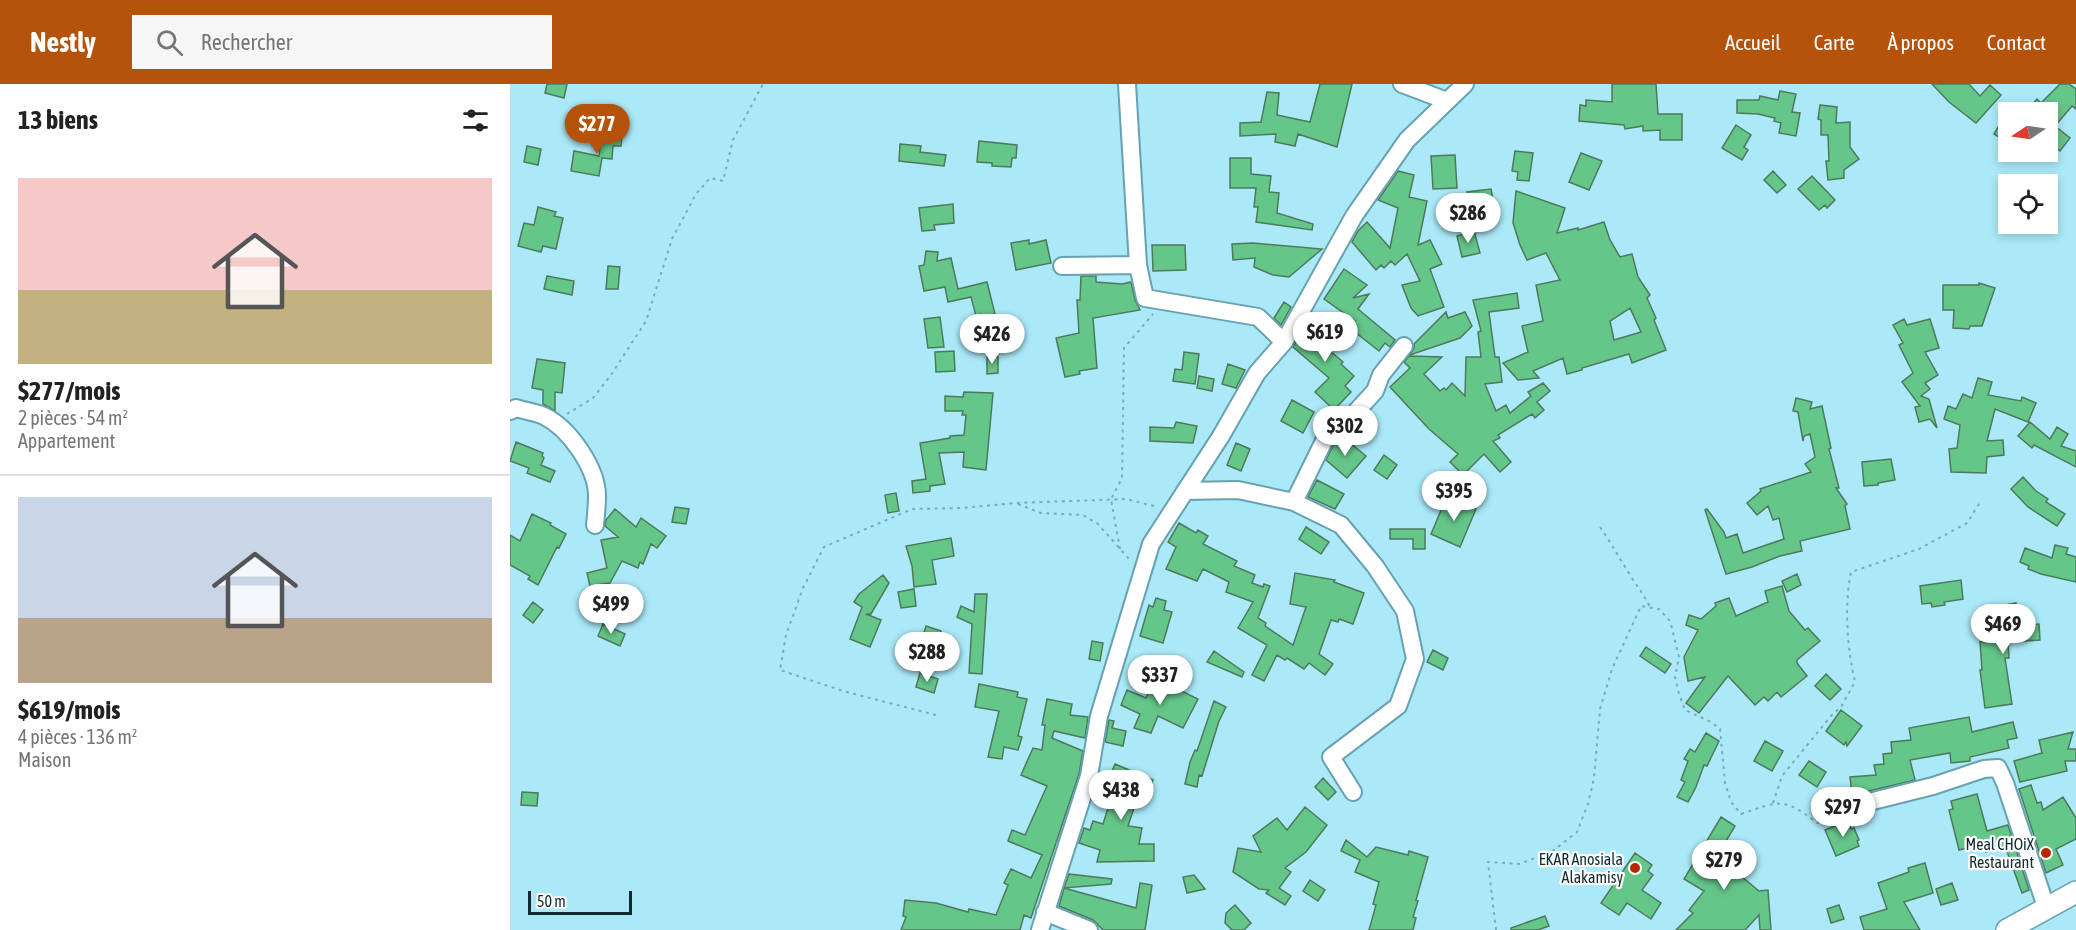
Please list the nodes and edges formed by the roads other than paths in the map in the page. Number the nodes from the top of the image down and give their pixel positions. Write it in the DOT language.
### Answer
graph roads {
  1 [pos="1127,84"];
  2 [pos="1402,84"];
  3 [pos="1465,84"];
  4 [pos="1447,101"];
  5 [pos="1138,265"];
  6 [pos="1062,267"];
  7 [pos="1284,342"];
  8 [pos="1404,346"];
  9 [pos="510,411"];
  10 [pos="1185,491"];
  11 [pos="1294,502"];
  12 [pos="595,525"];
  13 [pos="1353,792"];
  14 [pos="1841,809"];
  15 [pos="2076,892"];
  16 [pos="2046,907"];
  17 [pos="1045,912"];
  18 [pos="1040,930"];
  19 [pos="1089,930"];
  20 [pos="2007,930"];
  1 -- 5 [label="street"];
  2 -- 4 [label="street"];
  3 -- 4 [label="street"];
  4 -- 7 [label="street"];
  5 -- 6 [label="street"];
  5 -- 7 [label="street"];
  7 -- 10 [label="street"];
  8 -- 11 [label="street"];
  9 -- 12 [label="street"];
  10 -- 11 [label="street"];
  10 -- 17 [label="street"];
  11 -- 13 [label="street"];
  14 -- 16 [label="street"];
  15 -- 16 [label="main road"];
  16 -- 20 [label="main road"];
  17 -- 18 [label="street"];
  17 -- 19 [label="street"];
}
